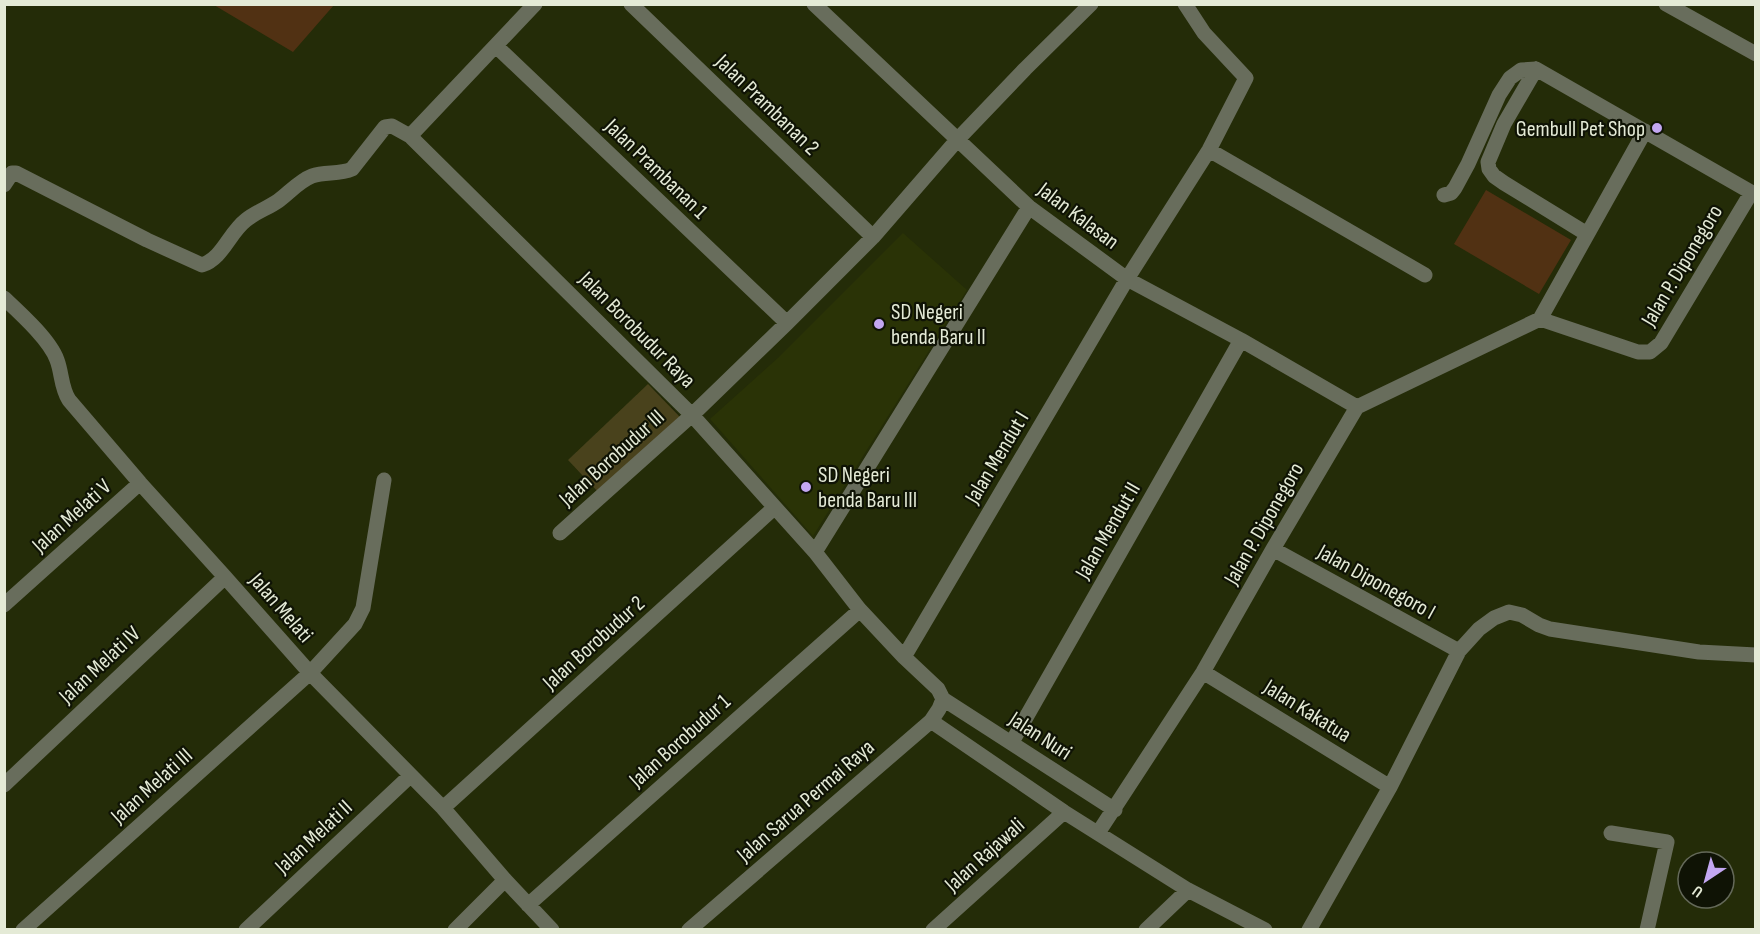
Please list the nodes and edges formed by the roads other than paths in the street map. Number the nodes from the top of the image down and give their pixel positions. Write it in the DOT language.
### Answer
graph roads {
  1 [pos="535,4"];
  2 [pos="631,4"];
  3 [pos="814,4"];
  4 [pos="1091,4"];
  5 [pos="1185,4"];
  6 [pos="1666,4"];
  7 [pos="496,46"];
  8 [pos="1755,54"];
  9 [pos="1536,69"];
  10 [pos="1645,131"];
  11 [pos="410,136"];
  12 [pos="958,140"];
  13 [pos="1209,150"];
  14 [pos="4,185"];
  15 [pos="1753,194"];
  16 [pos="1443,195"];
  17 [pos="1029,207"];
  18 [pos="1587,234"];
  19 [pos="873,237"];
  20 [pos="1425,275"];
  21 [pos="1127,279"];
  22 [pos="4,298"];
  23 [pos="1540,319"];
  24 [pos="787,323"];
  25 [pos="1241,340"];
  26 [pos="1357,407"];
  27 [pos="692,415"];
  28 [pos="384,480"];
  29 [pos="140,483"];
  30 [pos="774,508"];
  31 [pos="560,533"];
  32 [pos="1273,549"];
  33 [pos="814,552"];
  34 [pos="225,577"];
  35 [pos="4,605"];
  36 [pos="860,610"];
  37 [pos="1459,651"];
  38 [pos="1755,655"];
  39 [pos="904,657"];
  40 [pos="1203,672"];
  41 [pos="310,673"];
  42 [pos="943,699"];
  43 [pos="931,721"];
  44 [pos="1012,742"];
  45 [pos="410,776"];
  46 [pos="4,785"];
  47 [pos="1390,787"];
  48 [pos="443,808"];
  49 [pos="1115,810"];
  50 [pos="1064,812"];
  51 [pos="1611,832"];
  52 [pos="1098,833"];
  53 [pos="505,880"];
  54 [pos="1188,890"];
  55 [pos="528,904"];
  56 [pos="23,930"];
  57 [pos="246,930"];
  58 [pos="455,930"];
  59 [pos="552,930"];
  60 [pos="689,930"];
  61 [pos="933,930"];
  62 [pos="1146,930"];
  63 [pos="1265,930"];
  64 [pos="1309,930"];
  65 [pos="1647,930"];
  1 -- 7 [label="street"];
  2 -- 19 [label="street, Jalan Prambanan 2"];
  3 -- 12 [label="street, Jalan Kalasan"];
  4 -- 12 [label="street, Jalan Borobudur III"];
  5 -- 13 [label="street, Jalan Mendut I"];
  6 -- 8 [label="street"];
  7 -- 11 [label="street"];
  7 -- 24 [label="street, Jalan Prambanan 1"];
  9 -- 10 [label="street"];
  9 -- 16 [label="street"];
  9 -- 18 [label="street"];
  10 -- 15 [label="street"];
  10 -- 18 [label="street"];
  11 -- 14 [label="street"];
  11 -- 27 [label="street, Jalan Borobudur Raya"];
  12 -- 17 [label="street, Jalan Kalasan"];
  12 -- 19 [label="street, Jalan Borobudur III"];
  13 -- 20 [label="street"];
  13 -- 21 [label="street, Jalan Mendut I"];
  15 -- 23 [label="street, Jalan P. Diponegoro"];
  17 -- 21 [label="street, Jalan Kalasan"];
  17 -- 33 [label="street"];
  18 -- 23 [label="street"];
  19 -- 24 [label="street, Jalan Borobudur III"];
  21 -- 25 [label="street, Jalan Kalasan"];
  21 -- 39 [label="street, Jalan Mendut I"];
  22 -- 29 [label="street, Jalan Melati"];
  23 -- 26 [label="street"];
  24 -- 27 [label="street, Jalan Borobudur III"];
  25 -- 26 [label="street, Jalan Kalasan"];
  25 -- 44 [label="street, Jalan Mendut II"];
  26 -- 32 [label="street, Jalan P. Diponegoro"];
  27 -- 30 [label="street, Jalan Borobudur Raya"];
  27 -- 31 [label="street, Jalan Borobudur III"];
  28 -- 41 [label="street, Jalan Melati III"];
  29 -- 34 [label="street, Jalan Melati"];
  29 -- 35 [label="street, Jalan Melati V"];
  30 -- 33 [label="street, Jalan Borobudur Raya"];
  30 -- 48 [label="street, Jalan Borobudur 2"];
  32 -- 37 [label="street, Jalan Diponegoro I"];
  32 -- 40 [label="street, Jalan P. Diponegoro"];
  33 -- 36 [label="street, Jalan Borobudur Raya"];
  34 -- 41 [label="street, Jalan Melati"];
  34 -- 46 [label="street, Jalan Melati IV"];
  36 -- 39 [label="street, Jalan Borobudur Raya"];
  36 -- 55 [label="street, Jalan Borobudur 1"];
  37 -- 38 [label="street"];
  37 -- 47 [label="street"];
  39 -- 42 [label="street, Jalan Borobudur Raya"];
  40 -- 47 [label="street, Jalan Kakatua"];
  40 -- 49 [label="street, Jalan P. Diponegoro"];
  41 -- 45 [label="street, Jalan Melati"];
  41 -- 56 [label="street, Jalan Melati III"];
  42 -- 43 [label="street, Jalan Sarua Permai Raya"];
  42 -- 44 [label="street, Jalan Nuri"];
  43 -- 50 [label="street"];
  43 -- 60 [label="street, Jalan Sarua Permai Raya"];
  44 -- 49 [label="street, Jalan Nuri"];
  45 -- 48 [label="street, Jalan Melati"];
  45 -- 57 [label="street, Jalan Melati II"];
  47 -- 64 [label="street"];
  48 -- 53 [label="street, Jalan Melati"];
  49 -- 52 [label="street, Jalan P. Diponegoro"];
  50 -- 52 [label="street"];
  50 -- 61 [label="street, Jalan Rajawali"];
  51 -- 65 [label="street"];
  52 -- 54 [label="street"];
  53 -- 55 [label="street, Jalan Melati"];
  53 -- 58 [label="street"];
  54 -- 62 [label="street"];
  54 -- 63 [label="street"];
  55 -- 59 [label="street, Jalan Melati"];
}
